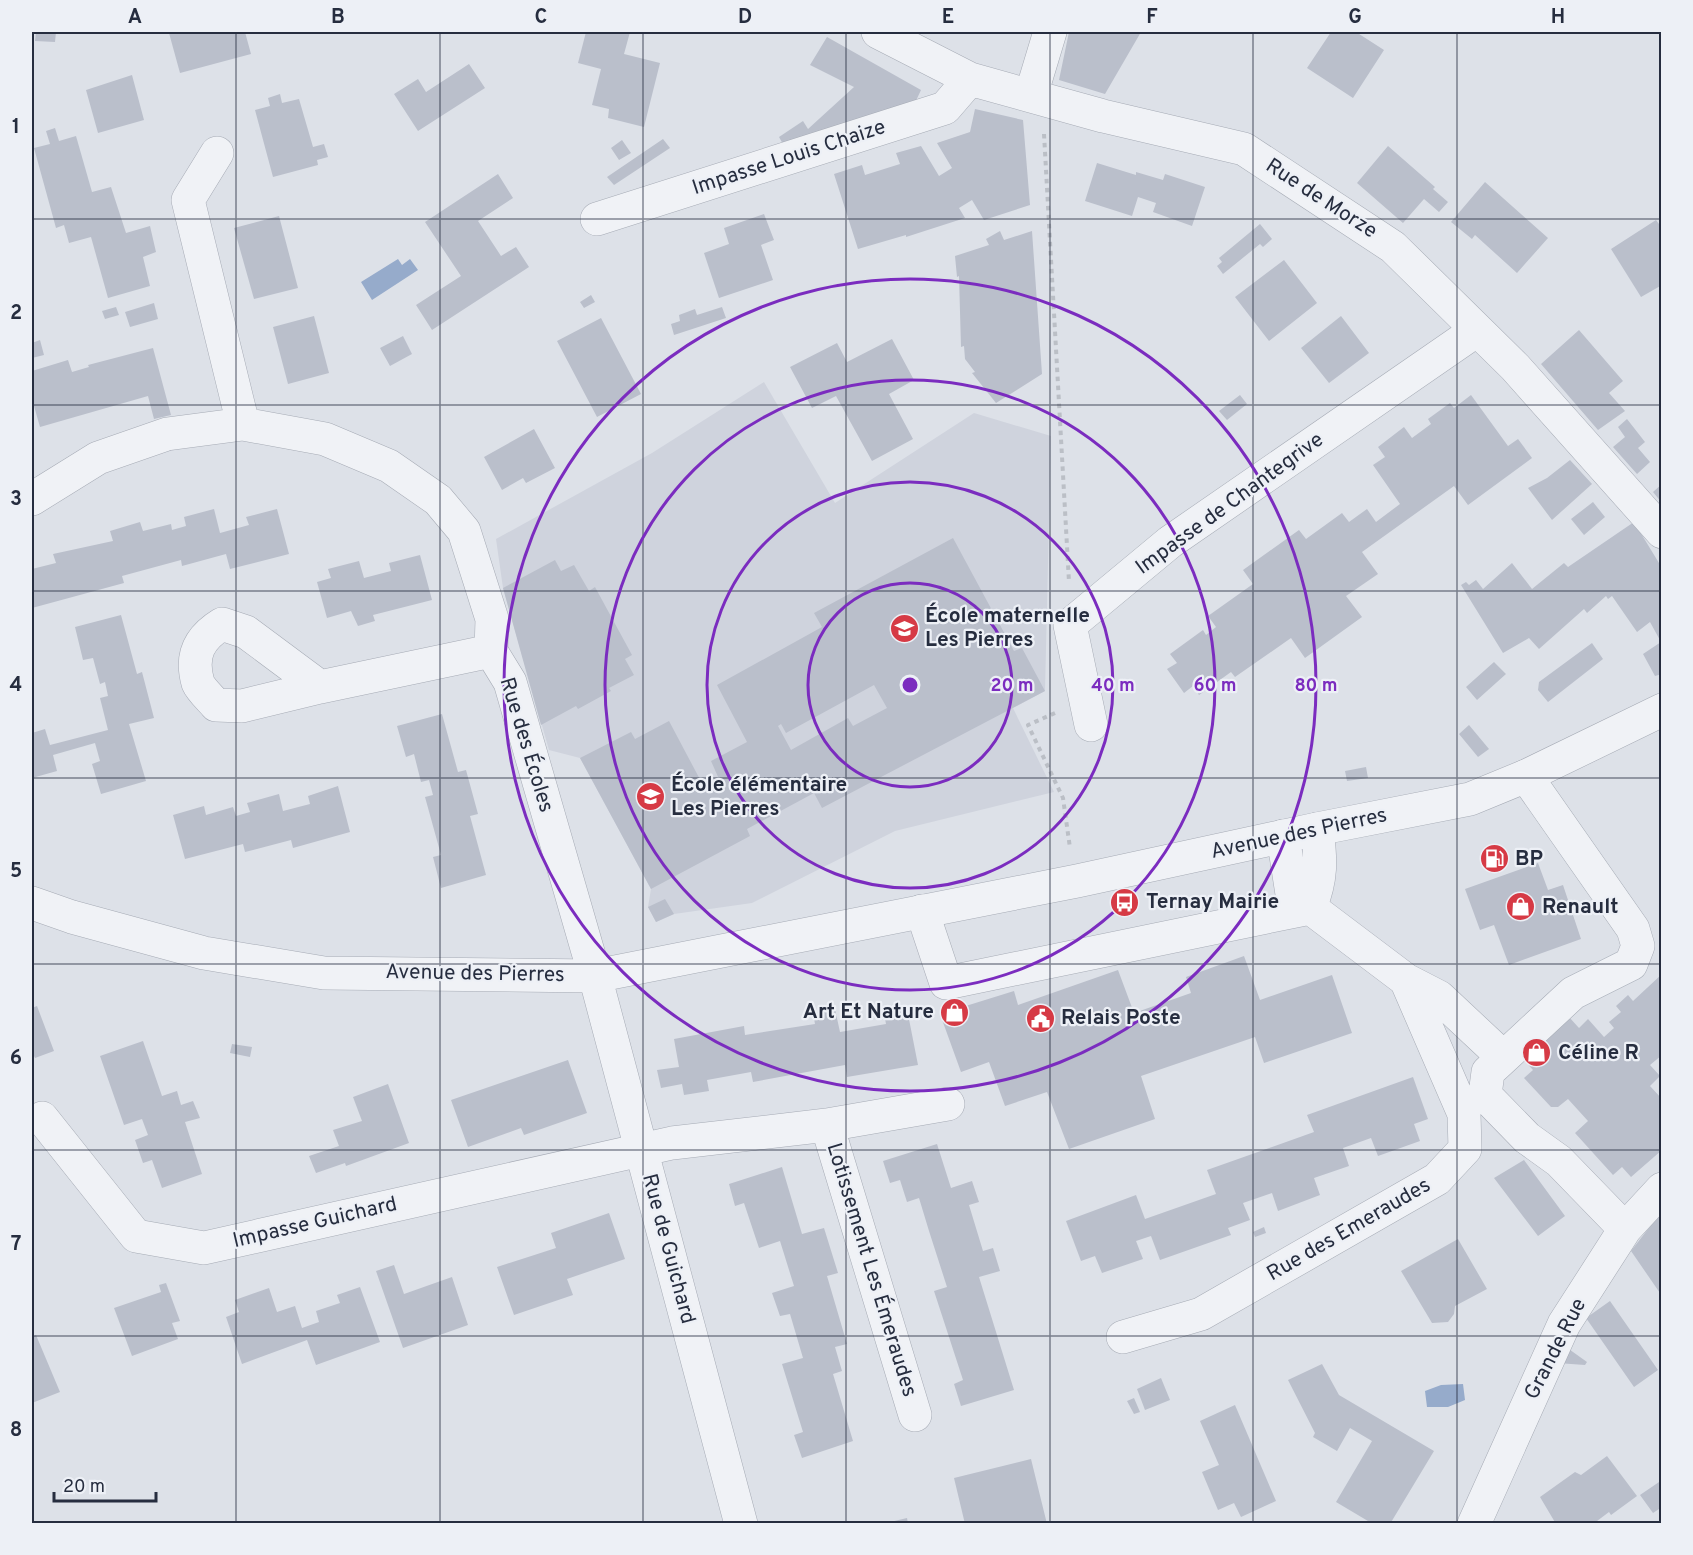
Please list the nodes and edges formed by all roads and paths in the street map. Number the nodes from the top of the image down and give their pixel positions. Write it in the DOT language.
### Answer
graph roads {
  1 [pos="878,32"];
  2 [pos="1050,32"];
  3 [pos="970,79"];
  4 [pos="1030,95"];
  5 [pos="217,153"];
  6 [pos="597,219"];
  7 [pos="1478,330"];
  8 [pos="243,424"];
  9 [pos="32,499"];
  10 [pos="1662,532"];
  11 [pos="1071,625"];
  12 [pos="491,651"];
  13 [pos="320,687"];
  14 [pos="1662,710"];
  15 [pos="1088,712"];
  16 [pos="1526,776"];
  17 [pos="1317,829"];
  18 [pos="1283,836"];
  19 [pos="1077,881"];
  20 [pos="32,903"];
  21 [pos="1310,908"];
  22 [pos="922,911"];
  23 [pos="595,976"];
  24 [pos="1406,980"];
  25 [pos="1502,1056"];
  26 [pos="948,1104"];
  27 [pos="42,1118"];
  28 [pos="827,1125"];
  29 [pos="642,1151"];
  30 [pos="1662,1189"];
  31 [pos="1625,1229"];
  32 [pos="1123,1337"];
  33 [pos="915,1415"];
  34 [pos="741,1524"];
  35 [pos="1474,1524"];
  1 -- 3 [label="street, Rue de Morze"];
  2 -- 4 [label="street"];
  3 -- 4 [label="street, Rue de Morze"];
  3 -- 6 [label="street, Impasse Louis Chaize"];
  4 -- 7 [label="street, Rue de Morze"];
  4 -- 11 [label="path"];
  5 -- 8 [label="street"];
  7 -- 10 [label="street, Rue de Morze"];
  7 -- 11 [label="street, Impasse de Chantegrive"];
  8 -- 9 [label="street"];
  8 -- 12 [label="street"];
  11 -- 15 [label="street"];
  12 -- 13 [label="street, Rue des Écoles"];
  12 -- 23 [label="street, Rue des Écoles"];
  14 -- 16 [label="street, Avenue des Pierres"];
  15 -- 19 [label="path"];
  16 -- 17 [label="street, Avenue des Pierres"];
  16 -- 25 [label="street"];
  17 -- 18 [label="street, Avenue des Pierres"];
  17 -- 21 [label="street"];
  18 -- 19 [label="street, Avenue des Pierres"];
  18 -- 21 [label="street"];
  19 -- 22 [label="street, Avenue des Pierres"];
  20 -- 23 [label="street, Avenue des Pierres"];
  21 -- 22 [label="street"];
  21 -- 24 [label="street"];
  22 -- 23 [label="street, Avenue des Pierres"];
  23 -- 29 [label="street, Rue de Guichard"];
  24 -- 25 [label="street"];
  24 -- 32 [label="street, Rue des Emeraudes"];
  25 -- 31 [label="street"];
  26 -- 28 [label="street, Lotissement Les Émeraudes"];
  27 -- 29 [label="street, Impasse Guichard"];
  28 -- 29 [label="street, Lotissement Les Émeraudes"];
  28 -- 33 [label="street, Lotissement Les Émeraudes"];
  29 -- 34 [label="street, Rue de Guichard"];
  30 -- 31 [label="street, Grande Rue"];
  31 -- 35 [label="street, Grande Rue"];
}
